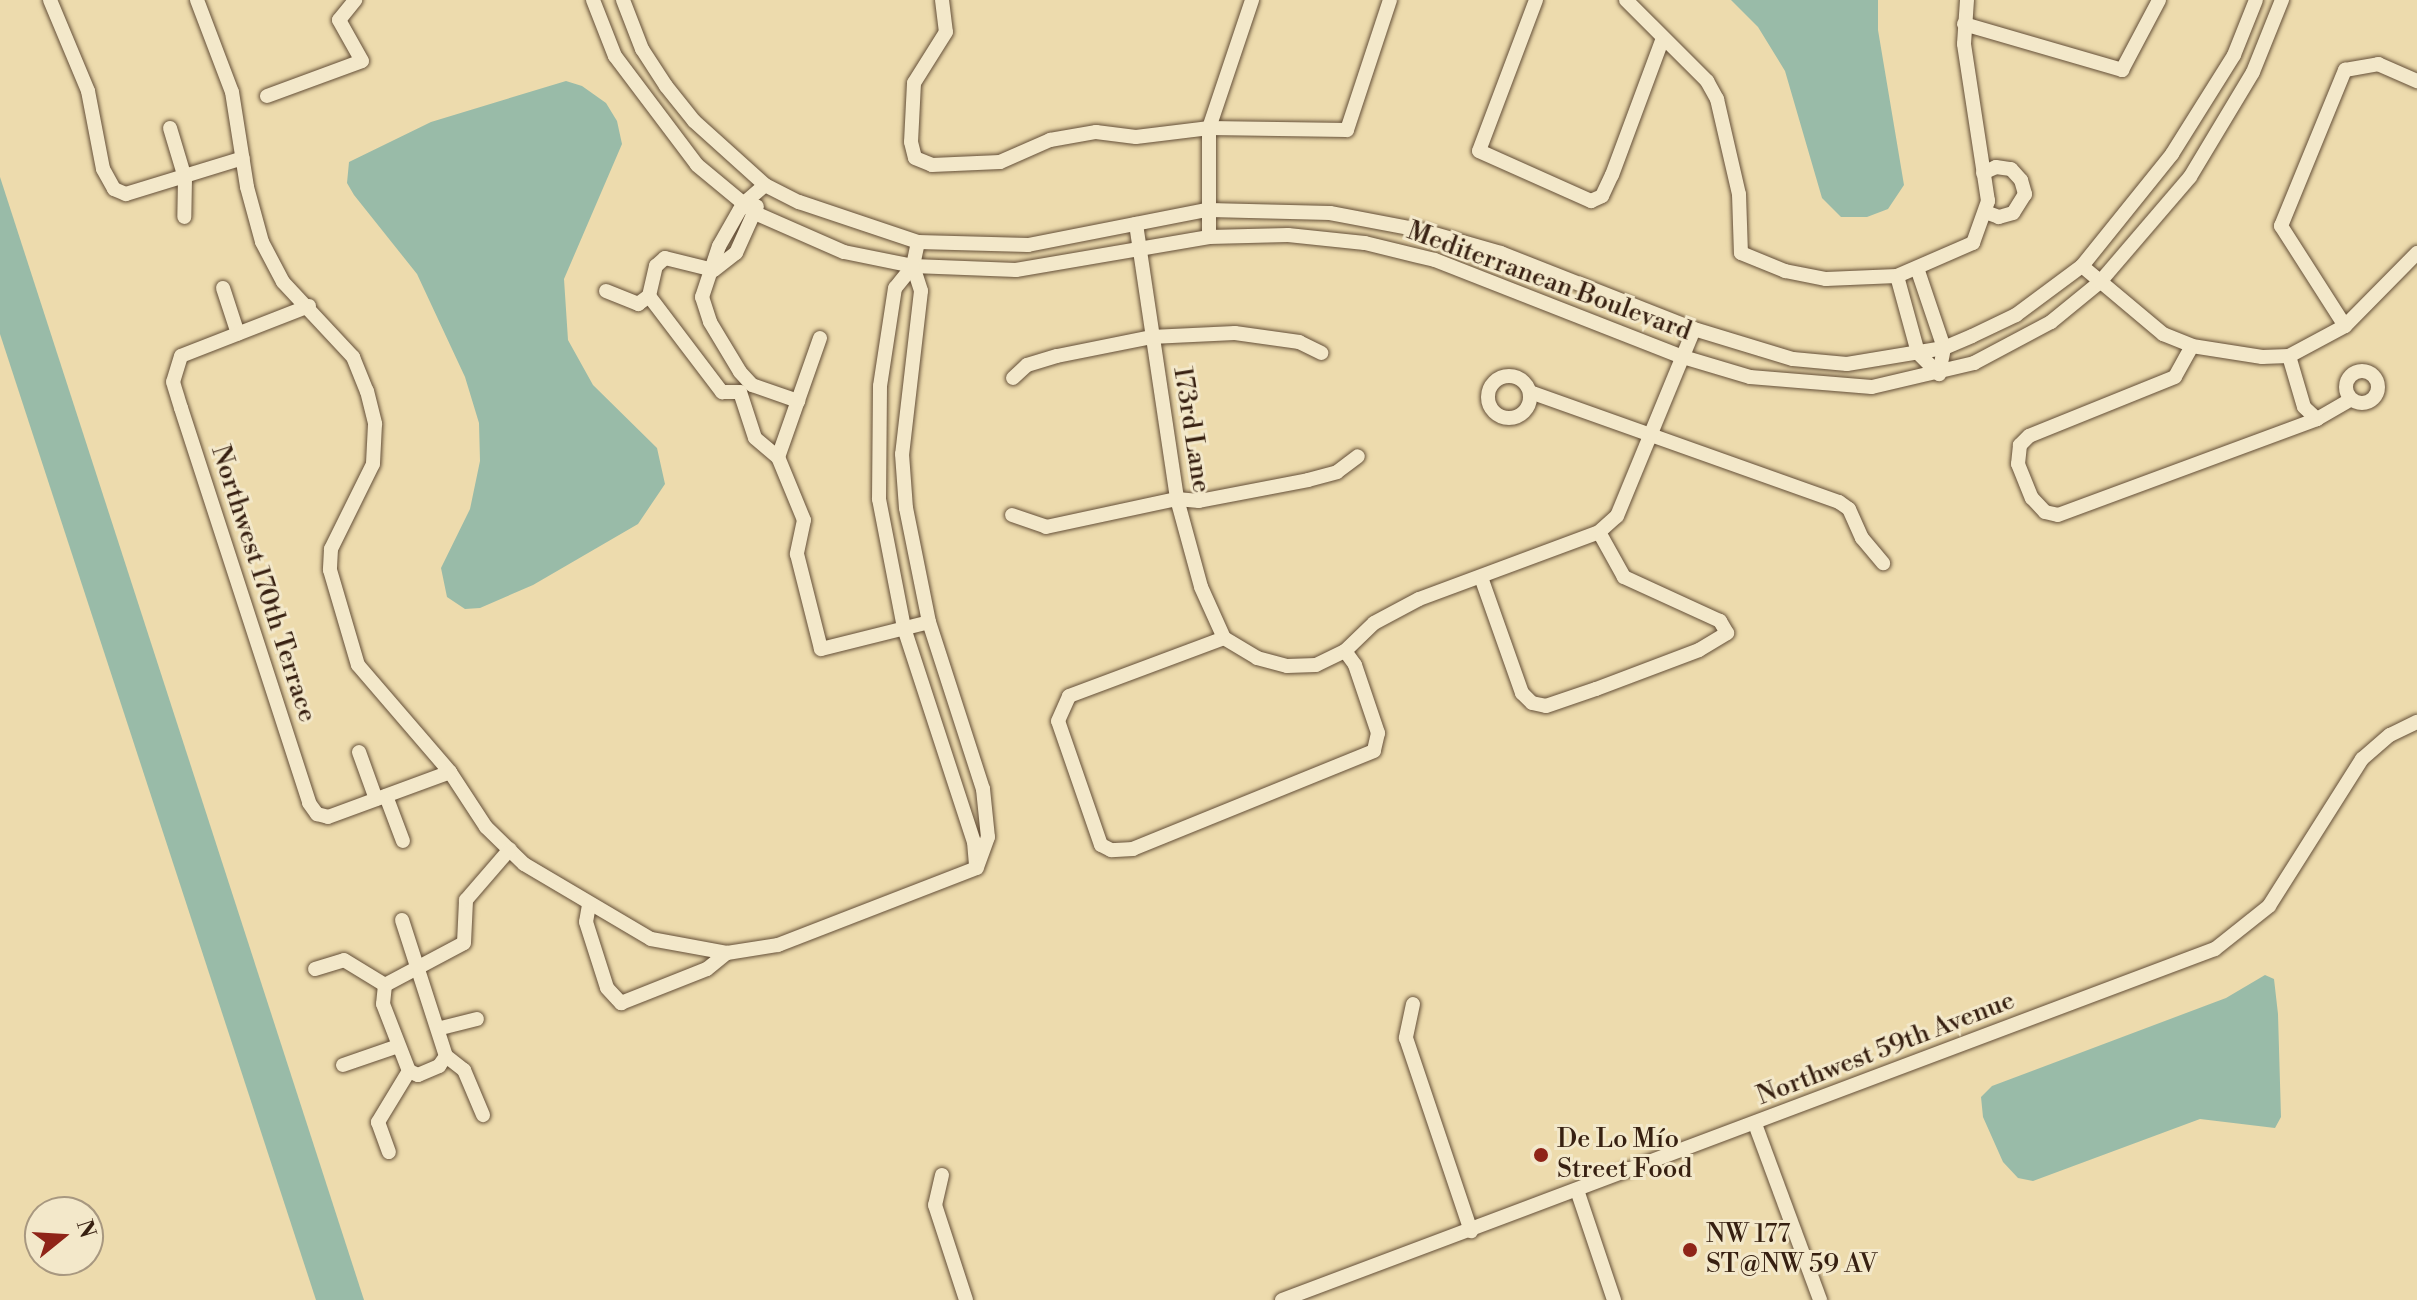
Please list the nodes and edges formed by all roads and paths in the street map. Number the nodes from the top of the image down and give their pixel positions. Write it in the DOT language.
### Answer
graph roads {
  1 [pos="50,0"];
  2 [pos="197,0"];
  3 [pos="355,0"];
  4 [pos="593,0"];
  5 [pos="623,0"];
  6 [pos="942,0"];
  7 [pos="1390,0"];
  8 [pos="1536,0"];
  9 [pos="1626,0"];
  10 [pos="1967,0"];
  11 [pos="2159,0"];
  12 [pos="2256,0"];
  13 [pos="2282,0"];
  14 [pos="1247,2"];
  15 [pos="1964,24"];
  16 [pos="1663,38"];
  17 [pos="2417,81"];
  18 [pos="267,96"];
  19 [pos="170,128"];
  20 [pos="1209,128"];
  21 [pos="243,158"];
  22 [pos="1983,173"];
  23 [pos="185,178"];
  24 [pos="765,185"];
  25 [pos="749,208"];
  26 [pos="1206,210"];
  27 [pos="1985,212"];
  28 [pos="184,217"];
  29 [pos="1136,224"];
  30 [pos="1209,237"];
  31 [pos="918,242"];
  32 [pos="1136,252"];
  33 [pos="2417,253"];
  34 [pos="913,266"];
  35 [pos="2082,266"];
  36 [pos="714,270"];
  37 [pos="1918,271"];
  38 [pos="1897,276"];
  39 [pos="2100,282"];
  40 [pos="223,288"];
  41 [pos="606,291"];
  42 [pos="649,296"];
  43 [pos="309,306"];
  44 [pos="2345,326"];
  45 [pos="1694,329"];
  46 [pos="238,334"];
  47 [pos="1151,337"];
  48 [pos="820,338"];
  49 [pos="2192,346"];
  50 [pos="1944,348"];
  51 [pos="1322,353"];
  52 [pos="1918,353"];
  53 [pos="2289,356"];
  54 [pos="1683,357"];
  55 [pos="1939,374"];
  56 [pos="1013,378"];
  57 [pos="743,385"];
  58 [pos="1530,392"];
  59 [pos="2351,399"];
  60 [pos="798,401"];
  61 [pos="2317,419"];
  62 [pos="1651,437"];
  63 [pos="1358,456"];
  64 [pos="778,457"];
  65 [pos="1177,499"];
  66 [pos="1012,515"];
  67 [pos="1599,532"];
  68 [pos="1883,563"];
  69 [pos="1482,580"];
  70 [pos="929,622"];
  71 [pos="904,628"];
  72 [pos="1224,638"];
  73 [pos="1345,651"];
  74 [pos="2417,722"];
  75 [pos="359,752"];
  76 [pos="450,772"];
  77 [pos="381,797"];
  78 [pos="403,841"];
  79 [pos="510,849"];
  80 [pos="977,868"];
  81 [pos="589,905"];
  82 [pos="402,920"];
  83 [pos="727,953"];
  84 [pos="420,966"];
  85 [pos="315,969"];
  86 [pos="385,985"];
  87 [pos="1413,1004"];
  88 [pos="477,1019"];
  89 [pos="441,1028"];
  90 [pos="398,1046"];
  91 [pos="446,1056"];
  92 [pos="343,1065"];
  93 [pos="409,1071"];
  94 [pos="483,1115"];
  95 [pos="1755,1124"];
  96 [pos="389,1152"];
  97 [pos="942,1175"];
  98 [pos="1577,1190"];
  99 [pos="1471,1231"];
  100 [pos="966,1300"];
  101 [pos="1282,1300"];
  102 [pos="1614,1300"];
  103 [pos="1820,1300"];
  1 -- 23 [label="street"];
  2 -- 21 [label="street"];
  3 -- 18 [label="street"];
  4 -- 25 [label="street, Mediterranean Boulevard"];
  5 -- 24 [label="street, Mediterranean Boulevard"];
  6 -- 20 [label="street"];
  7 -- 20 [label="street"];
  8 -- 16 [label="street"];
  9 -- 16 [label="street"];
  10 -- 15 [label="street"];
  11 -- 15 [label="street"];
  12 -- 35 [label="street, Mediterranean Boulevard"];
  13 -- 39 [label="street, Mediterranean Boulevard"];
  14 -- 20 [label="street"];
  15 -- 22 [label="street"];
  16 -- 38 [label="street"];
  17 -- 44 [label="street"];
  19 -- 23 [label="street"];
  20 -- 26 [label="street"];
  21 -- 23 [label="street"];
  21 -- 43 [label="street"];
  22 -- 27 [label="street"];
  22 -- 27 [label="street"];
  23 -- 28 [label="street"];
  24 -- 25 [label="street"];
  24 -- 31 [label="street, Mediterranean Boulevard"];
  25 -- 34 [label="street, Mediterranean Boulevard"];
  25 -- 36 [label="street"];
  26 -- 29 [label="street, Mediterranean Boulevard"];
  26 -- 30 [label="street"];
  26 -- 45 [label="street, Mediterranean Boulevard"];
  27 -- 37 [label="street"];
  29 -- 31 [label="street, Mediterranean Boulevard"];
  29 -- 32 [label="street, 173rd Lane"];
  30 -- 32 [label="street, Mediterranean Boulevard"];
  30 -- 54 [label="street, Mediterranean Boulevard"];
  31 -- 34 [label="street"];
  32 -- 34 [label="street, Mediterranean Boulevard"];
  32 -- 47 [label="street, 173rd Lane"];
  33 -- 44 [label="street"];
  34 -- 70 [label="street"];
  34 -- 71 [label="street"];
  35 -- 39 [label="street"];
  35 -- 50 [label="street, Mediterranean Boulevard"];
  36 -- 42 [label="street"];
  36 -- 57 [label="street"];
  37 -- 38 [label="street"];
  37 -- 50 [label="street"];
  38 -- 52 [label="street"];
  39 -- 49 [label="street"];
  39 -- 55 [label="street, Mediterranean Boulevard"];
  40 -- 46 [label="street"];
  41 -- 42 [label="street"];
  42 -- 57 [label="street"];
  43 -- 46 [label="street"];
  43 -- 76 [label="street"];
  44 -- 53 [label="street"];
  45 -- 52 [label="street, Mediterranean Boulevard"];
  45 -- 54 [label="street"];
  46 -- 77 [label="street, Northwest 170th Terrace"];
  47 -- 51 [label="street"];
  47 -- 56 [label="street"];
  47 -- 65 [label="street, 173rd Lane"];
  48 -- 60 [label="street"];
  49 -- 53 [label="street"];
  49 -- 61 [label="street"];
  50 -- 52 [label="street, Mediterranean Boulevard"];
  50 -- 55 [label="street"];
  52 -- 55 [label="street"];
  53 -- 61 [label="street"];
  54 -- 55 [label="street, Mediterranean Boulevard"];
  54 -- 62 [label="street"];
  57 -- 60 [label="street"];
  57 -- 64 [label="street"];
  58 -- 62 [label="street"];
  59 -- 61 [label="street"];
  60 -- 64 [label="street"];
  62 -- 67 [label="street"];
  62 -- 68 [label="street"];
  63 -- 65 [label="street"];
  64 -- 71 [label="street"];
  65 -- 66 [label="street"];
  65 -- 72 [label="street, 173rd Lane"];
  67 -- 69 [label="street"];
  67 -- 69 [label="street"];
  69 -- 73 [label="street"];
  70 -- 71 [label="street"];
  70 -- 80 [label="street"];
  71 -- 80 [label="street"];
  72 -- 73 [label="street"];
  72 -- 73 [label="street"];
  74 -- 95 [label="street, Northwest 59th Avenue"];
  75 -- 77 [label="street"];
  76 -- 77 [label="street"];
  76 -- 79 [label="street"];
  77 -- 78 [label="street"];
  79 -- 81 [label="street"];
  79 -- 84 [label="street"];
  80 -- 83 [label="street"];
  81 -- 83 [label="street"];
  81 -- 83 [label="street"];
  82 -- 84 [label="street"];
  84 -- 86 [label="street"];
  84 -- 89 [label="street"];
  85 -- 86 [label="street"];
  86 -- 90 [label="street"];
  87 -- 99 [label="street"];
  88 -- 89 [label="street"];
  89 -- 91 [label="street"];
  90 -- 92 [label="street"];
  90 -- 93 [label="street"];
  91 -- 93 [label="street"];
  91 -- 94 [label="street"];
  93 -- 96 [label="street"];
  95 -- 98 [label="street, Northwest 59th Avenue"];
  95 -- 103 [label="street"];
  97 -- 100 [label="street"];
  98 -- 99 [label="street, Northwest 59th Avenue"];
  98 -- 102 [label="street"];
  99 -- 101 [label="street, Northwest 59th Avenue"];
}
